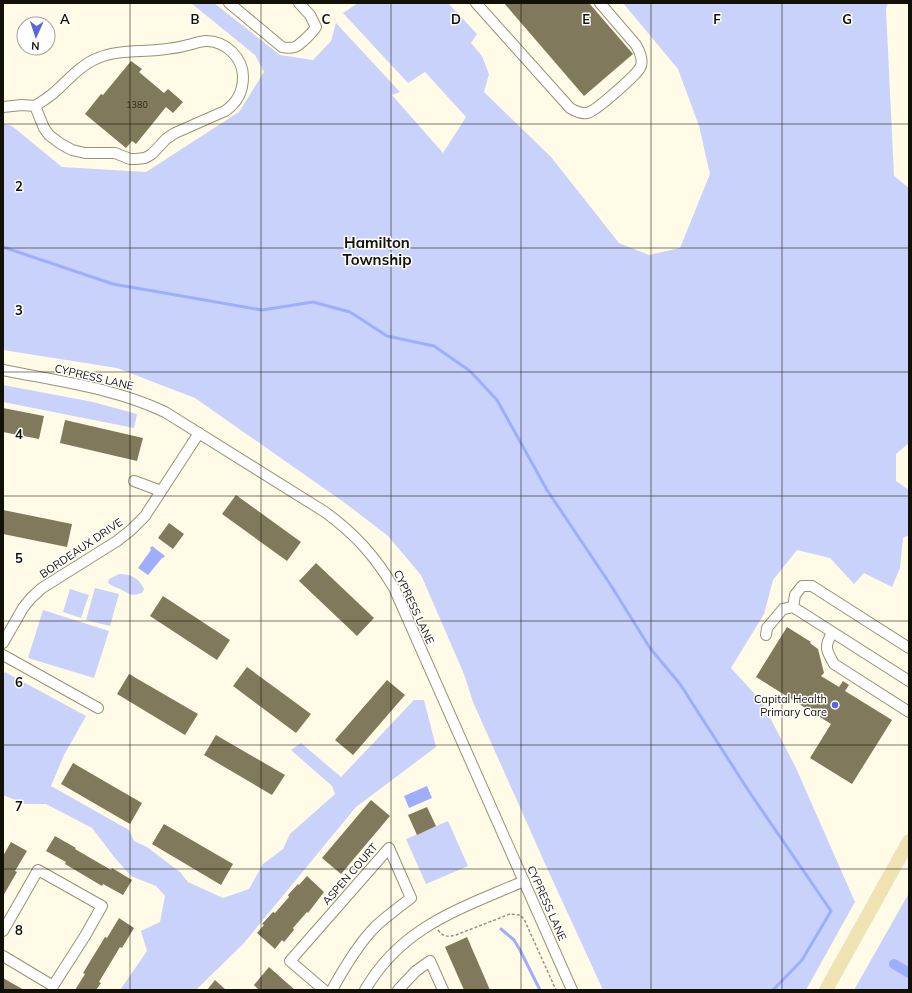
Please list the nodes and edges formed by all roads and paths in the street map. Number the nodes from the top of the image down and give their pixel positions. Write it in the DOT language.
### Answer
graph roads {
  1 [pos="229,3"];
  2 [pos="299,3"];
  3 [pos="476,3"];
  4 [pos="600,3"];
  5 [pos="36,106"];
  6 [pos="3,107"];
  7 [pos="3,370"];
  8 [pos="199,433"];
  9 [pos="134,481"];
  10 [pos="161,491"];
  11 [pos="793,607"];
  12 [pos="832,632"];
  13 [pos="766,635"];
  14 [pos="3,643"];
  15 [pos="909,648"];
  16 [pos="3,655"];
  17 [pos="909,681"];
  18 [pos="98,708"];
  19 [pos="909,712"];
  20 [pos="909,841"];
  21 [pos="524,881"];
  22 [pos="432,922"];
  23 [pos="3,931"];
  24 [pos="3,956"];
  25 [pos="324,990"];
  26 [pos="332,990"];
  27 [pos="365,990"];
  28 [pos="398,990"];
  29 [pos="443,990"];
  30 [pos="556,990"];
  31 [pos="572,990"];
  32 [pos="826,990"];
  1 -- 2 [label="street"];
  3 -- 4 [label="street"];
  5 -- 5 [label="street"];
  5 -- 6 [label="street"];
  7 -- 8 [label="street, CYPRESS LANE"];
  8 -- 10 [label="street, BORDEAUX DRIVE"];
  8 -- 21 [label="street, CYPRESS LANE"];
  9 -- 10 [label="street"];
  10 -- 14 [label="street, BORDEAUX DRIVE"];
  11 -- 12 [label="street"];
  11 -- 13 [label="street"];
  11 -- 15 [label="street"];
  12 -- 17 [label="street"];
  12 -- 19 [label="street"];
  16 -- 18 [label="street"];
  20 -- 32 [label="main road"];
  21 -- 22 [label="street"];
  21 -- 31 [label="street, CYPRESS LANE"];
  22 -- 27 [label="street"];
  22 -- 30 [label="path"];
  23 -- 24 [label="street"];
  25 -- 26 [label="street, ASPEN COURT"];
  28 -- 29 [label="street"];
}
